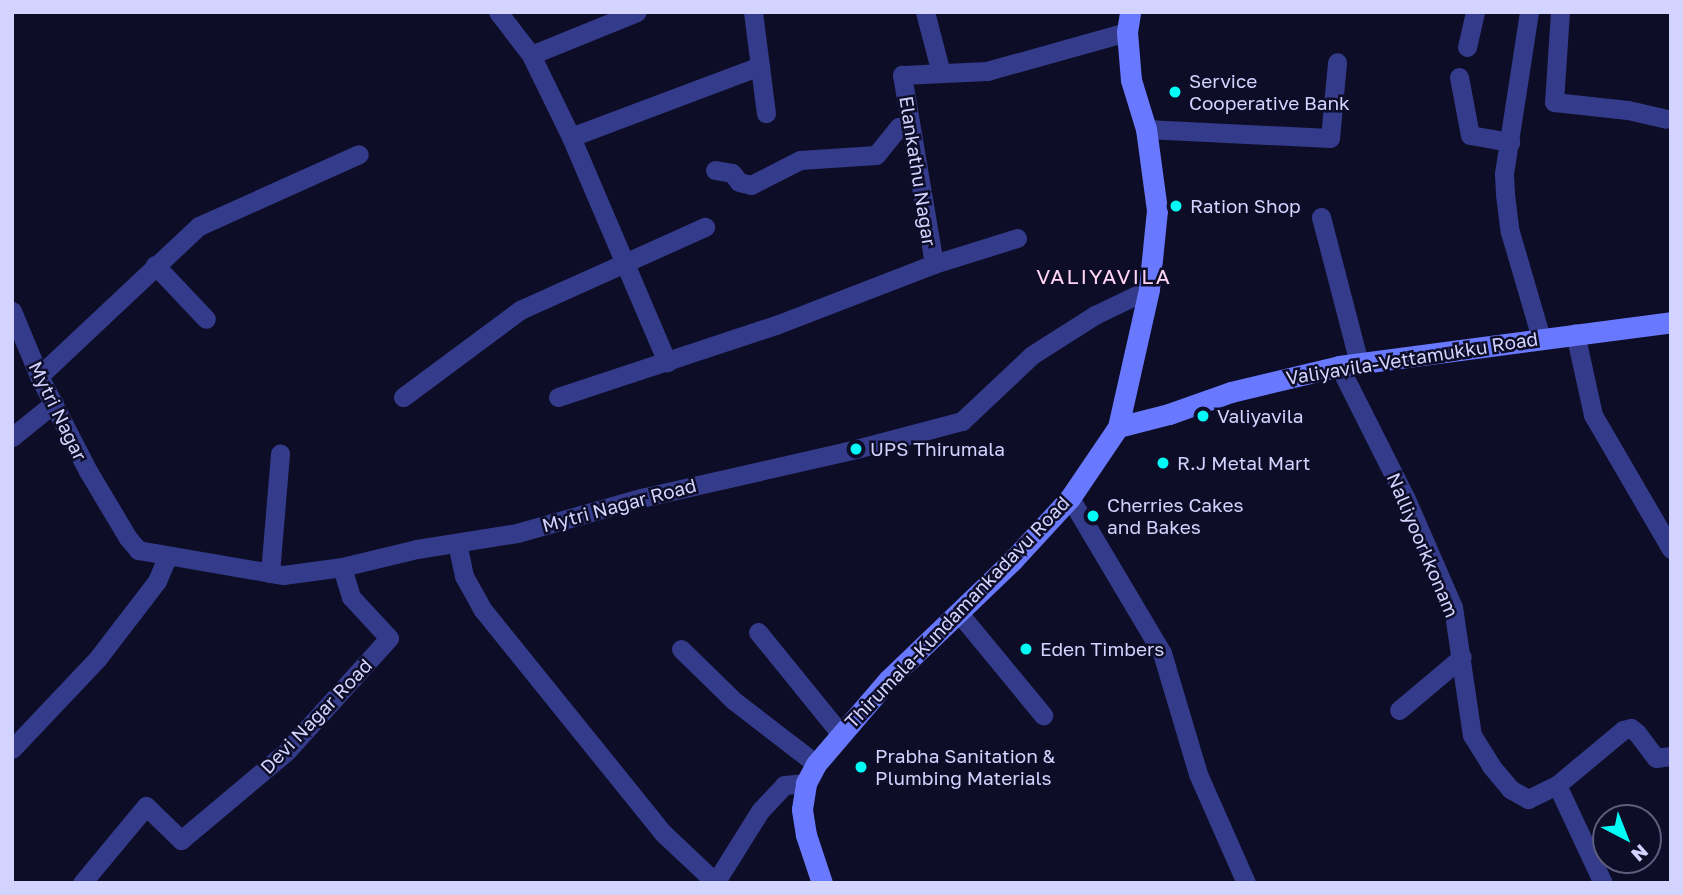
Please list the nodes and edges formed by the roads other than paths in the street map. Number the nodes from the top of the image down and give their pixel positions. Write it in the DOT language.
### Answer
graph roads {
  1 [pos="498,12"];
  2 [pos="637,12"];
  3 [pos="753,12"];
  4 [pos="925,12"];
  5 [pos="1475,12"];
  6 [pos="1529,12"];
  7 [pos="1560,12"];
  8 [pos="1128,22"];
  9 [pos="1467,47"];
  10 [pos="531,55"];
  11 [pos="1337,62"];
  12 [pos="760,66"];
  13 [pos="941,74"];
  14 [pos="1459,77"];
  15 [pos="766,113"];
  16 [pos="1666,119"];
  17 [pos="910,127"];
  18 [pos="1146,129"];
  19 [pos="571,137"];
  20 [pos="1510,142"];
  21 [pos="359,154"];
  22 [pos="715,170"];
  23 [pos="1321,217"];
  24 [pos="705,227"];
  25 [pos="1017,238"];
  26 [pos="627,262"];
  27 [pos="934,264"];
  28 [pos="156,265"];
  29 [pos="1149,289"];
  30 [pos="12,311"];
  31 [pos="206,319"];
  32 [pos="1671,322"];
  33 [pos="1574,333"];
  34 [pos="1541,338"];
  35 [pos="667,362"];
  36 [pos="1349,364"];
  37 [pos="39,376"];
  38 [pos="403,397"];
  39 [pos="558,397"];
  40 [pos="54,403"];
  41 [pos="1118,427"];
  42 [pos="12,437"];
  43 [pos="280,453"];
  44 [pos="88,471"];
  45 [pos="1070,498"];
  46 [pos="457,543"];
  47 [pos="1671,549"];
  48 [pos="167,557"];
  49 [pos="342,567"];
  50 [pos="270,573"];
  51 [pos="958,612"];
  52 [pos="758,632"];
  53 [pos="681,649"];
  54 [pos="1462,657"];
  55 [pos="1399,710"];
  56 [pos="1043,715"];
  57 [pos="840,733"];
  58 [pos="12,749"];
  59 [pos="1671,756"];
  60 [pos="816,764"];
  61 [pos="806,783"];
  62 [pos="1557,785"];
  63 [pos="82,883"];
  64 [pos="715,883"];
  65 [pos="822,883"];
  66 [pos="1246,883"];
  67 [pos="1602,883"];
  1 -- 10 [label="street"];
  2 -- 10 [label="street"];
  3 -- 12 [label="street"];
  4 -- 13 [label="street"];
  5 -- 9 [label="street"];
  6 -- 20 [label="street"];
  7 -- 16 [label="street"];
  8 -- 13 [label="street, Elankathu Nagar"];
  8 -- 18 [label="main road, Thirumala-Kundamankadavu Road"];
  10 -- 19 [label="street"];
  11 -- 18 [label="street"];
  12 -- 15 [label="street"];
  12 -- 19 [label="street"];
  13 -- 17 [label="street, Elankathu Nagar"];
  14 -- 20 [label="street"];
  17 -- 22 [label="street"];
  17 -- 27 [label="street, Elankathu Nagar"];
  18 -- 29 [label="main road, Thirumala-Kundamankadavu Road"];
  19 -- 26 [label="street"];
  20 -- 34 [label="street"];
  21 -- 28 [label="street"];
  23 -- 36 [label="street, Nalliyoorkkonam"];
  24 -- 26 [label="street"];
  25 -- 27 [label="street"];
  26 -- 35 [label="street"];
  26 -- 38 [label="street"];
  27 -- 35 [label="street, Elankathu Nagar"];
  28 -- 31 [label="street"];
  28 -- 37 [label="street"];
  29 -- 41 [label="main road, Thirumala-Kundamankadavu Road"];
  29 -- 46 [label="street, Mytri Nagar Road"];
  30 -- 37 [label="street, Mytri Nagar"];
  32 -- 33 [label="main road, Valiyavila-Vettamukku Road"];
  33 -- 34 [label="main road, Valiyavila-Vettamukku Road"];
  33 -- 47 [label="street"];
  34 -- 36 [label="main road, Valiyavila-Vettamukku Road"];
  35 -- 39 [label="street, Elankathu Nagar"];
  36 -- 41 [label="main road, Valiyavila-Vettamukku Road"];
  36 -- 54 [label="street, Nalliyoorkkonam"];
  37 -- 40 [label="street, Mytri Nagar"];
  40 -- 42 [label="street"];
  40 -- 44 [label="street, Mytri Nagar"];
  41 -- 45 [label="main road, Thirumala-Kundamankadavu Road"];
  43 -- 50 [label="street"];
  44 -- 48 [label="street, Mytri Nagar Road"];
  45 -- 51 [label="main road, Thirumala-Kundamankadavu Road"];
  45 -- 66 [label="street"];
  46 -- 49 [label="street, Mytri Nagar Road"];
  46 -- 64 [label="street"];
  48 -- 50 [label="street, Mytri Nagar Road"];
  48 -- 58 [label="street"];
  49 -- 50 [label="street, Mytri Nagar Road"];
  49 -- 63 [label="street, Devi Nagar Road"];
  51 -- 56 [label="street"];
  51 -- 57 [label="main road, Thirumala-Kundamankadavu Road"];
  52 -- 57 [label="street"];
  53 -- 60 [label="street"];
  54 -- 55 [label="street"];
  54 -- 62 [label="street, Nalliyoorkkonam"];
  57 -- 60 [label="main road, Thirumala-Kundamankadavu Road"];
  59 -- 62 [label="street"];
  60 -- 61 [label="main road, Thirumala-Kundamankadavu Road"];
  61 -- 64 [label="street"];
  61 -- 65 [label="main road, Thirumala-Kundamankadavu Road"];
  62 -- 67 [label="street"];
}
